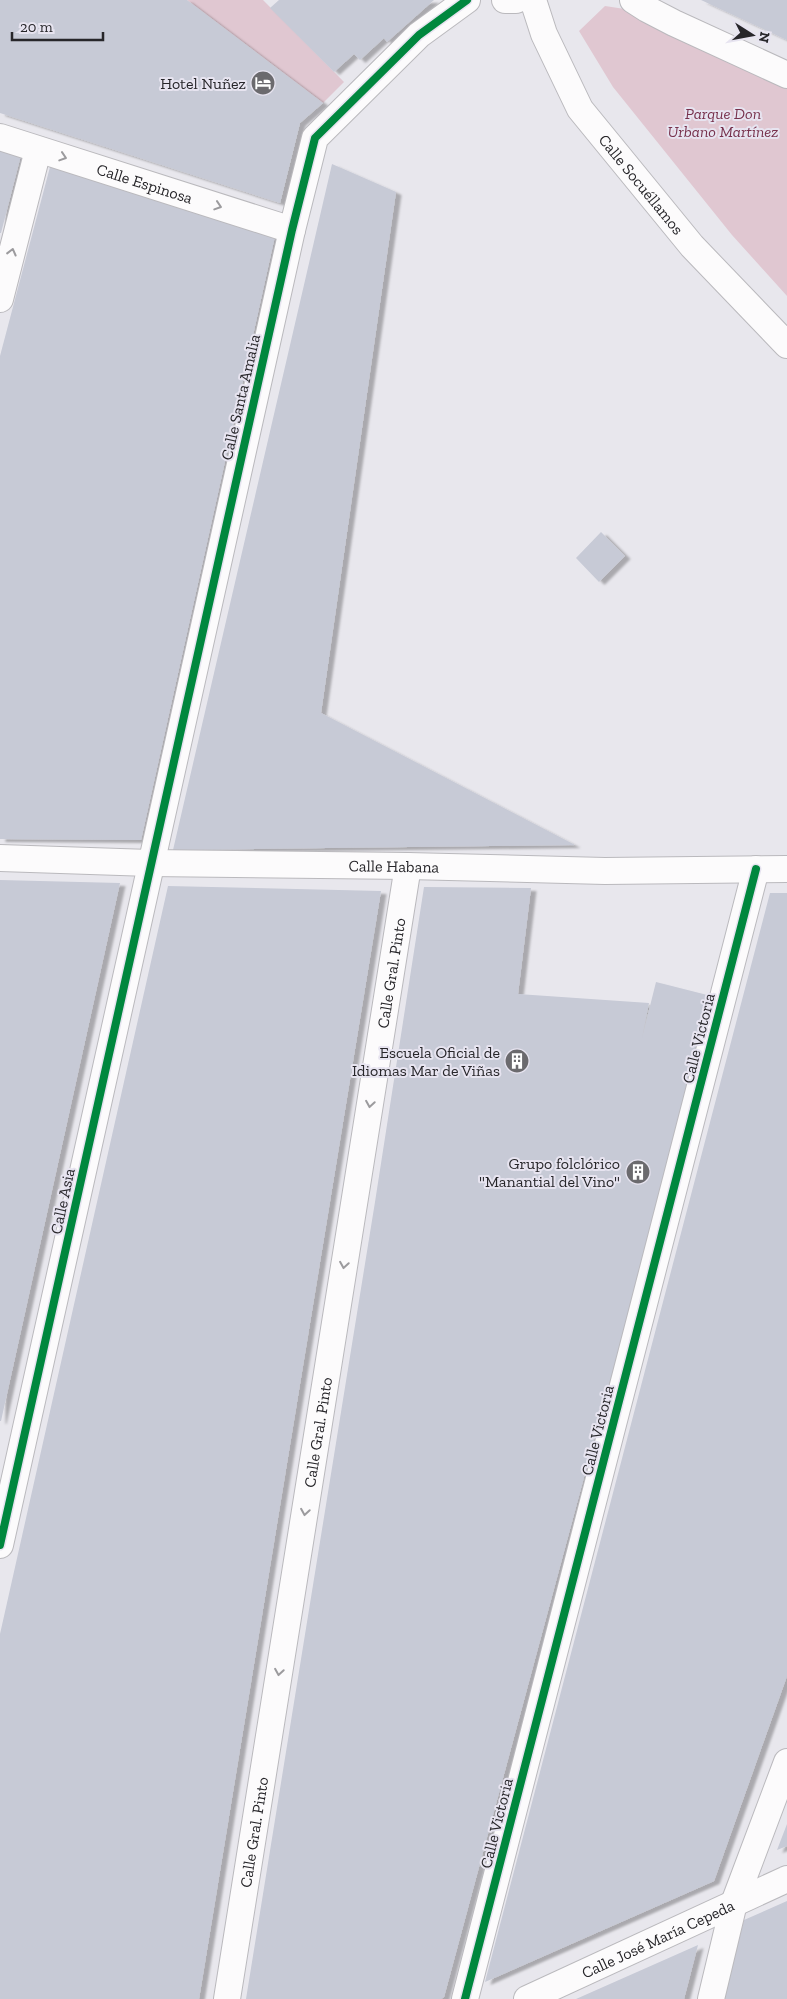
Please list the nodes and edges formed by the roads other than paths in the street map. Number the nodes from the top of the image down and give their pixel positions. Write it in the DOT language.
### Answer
graph roads {
  1 [pos="467,0"];
  2 [pos="505,0"];
  3 [pos="516,0"];
  4 [pos="533,0"];
  5 [pos="614,0"];
  6 [pos="640,5"];
  7 [pos="787,75"];
  8 [pos="0,137"];
  9 [pos="38,150"];
  10 [pos="292,230"];
  11 [pos="0,299"];
  12 [pos="787,345"];
  13 [pos="0,858"];
  14 [pos="150,863"];
  15 [pos="408,866"];
  16 [pos="756,869"];
  17 [pos="787,869"];
  18 [pos="0,1545"];
  19 [pos="787,1762"];
  20 [pos="787,1879"];
  21 [pos="734,1903"];
  22 [pos="227,1999"];
  23 [pos="465,1999"];
  24 [pos="527,1999"];
  25 [pos="711,1999"];
  1 -- 10 [label="street, Calle Santa Amalia"];
  2 -- 3 [label="street"];
  4 -- 12 [label="street, Calle Socuéllamos"];
  5 -- 6 [label="street"];
  6 -- 7 [label="street"];
  8 -- 9 [label="street, Calle Espinosa"];
  9 -- 10 [label="street, Calle Espinosa, one-way"];
  11 -- 9 [label="street, one-way"];
  10 -- 14 [label="street, Calle Santa Amalia"];
  13 -- 14 [label="street, Calle Habana"];
  14 -- 15 [label="street, Calle Habana"];
  14 -- 18 [label="street, Calle Asia"];
  15 -- 16 [label="street, Calle Habana"];
  15 -- 22 [label="street, Calle Gral. Pinto, one-way"];
  16 -- 17 [label="street, Calle Habana"];
  16 -- 23 [label="street, Calle Victoria"];
  19 -- 21 [label="street"];
  20 -- 21 [label="street, Calle José María Cepeda"];
  21 -- 24 [label="street, Calle José María Cepeda"];
  21 -- 25 [label="street"];
}
